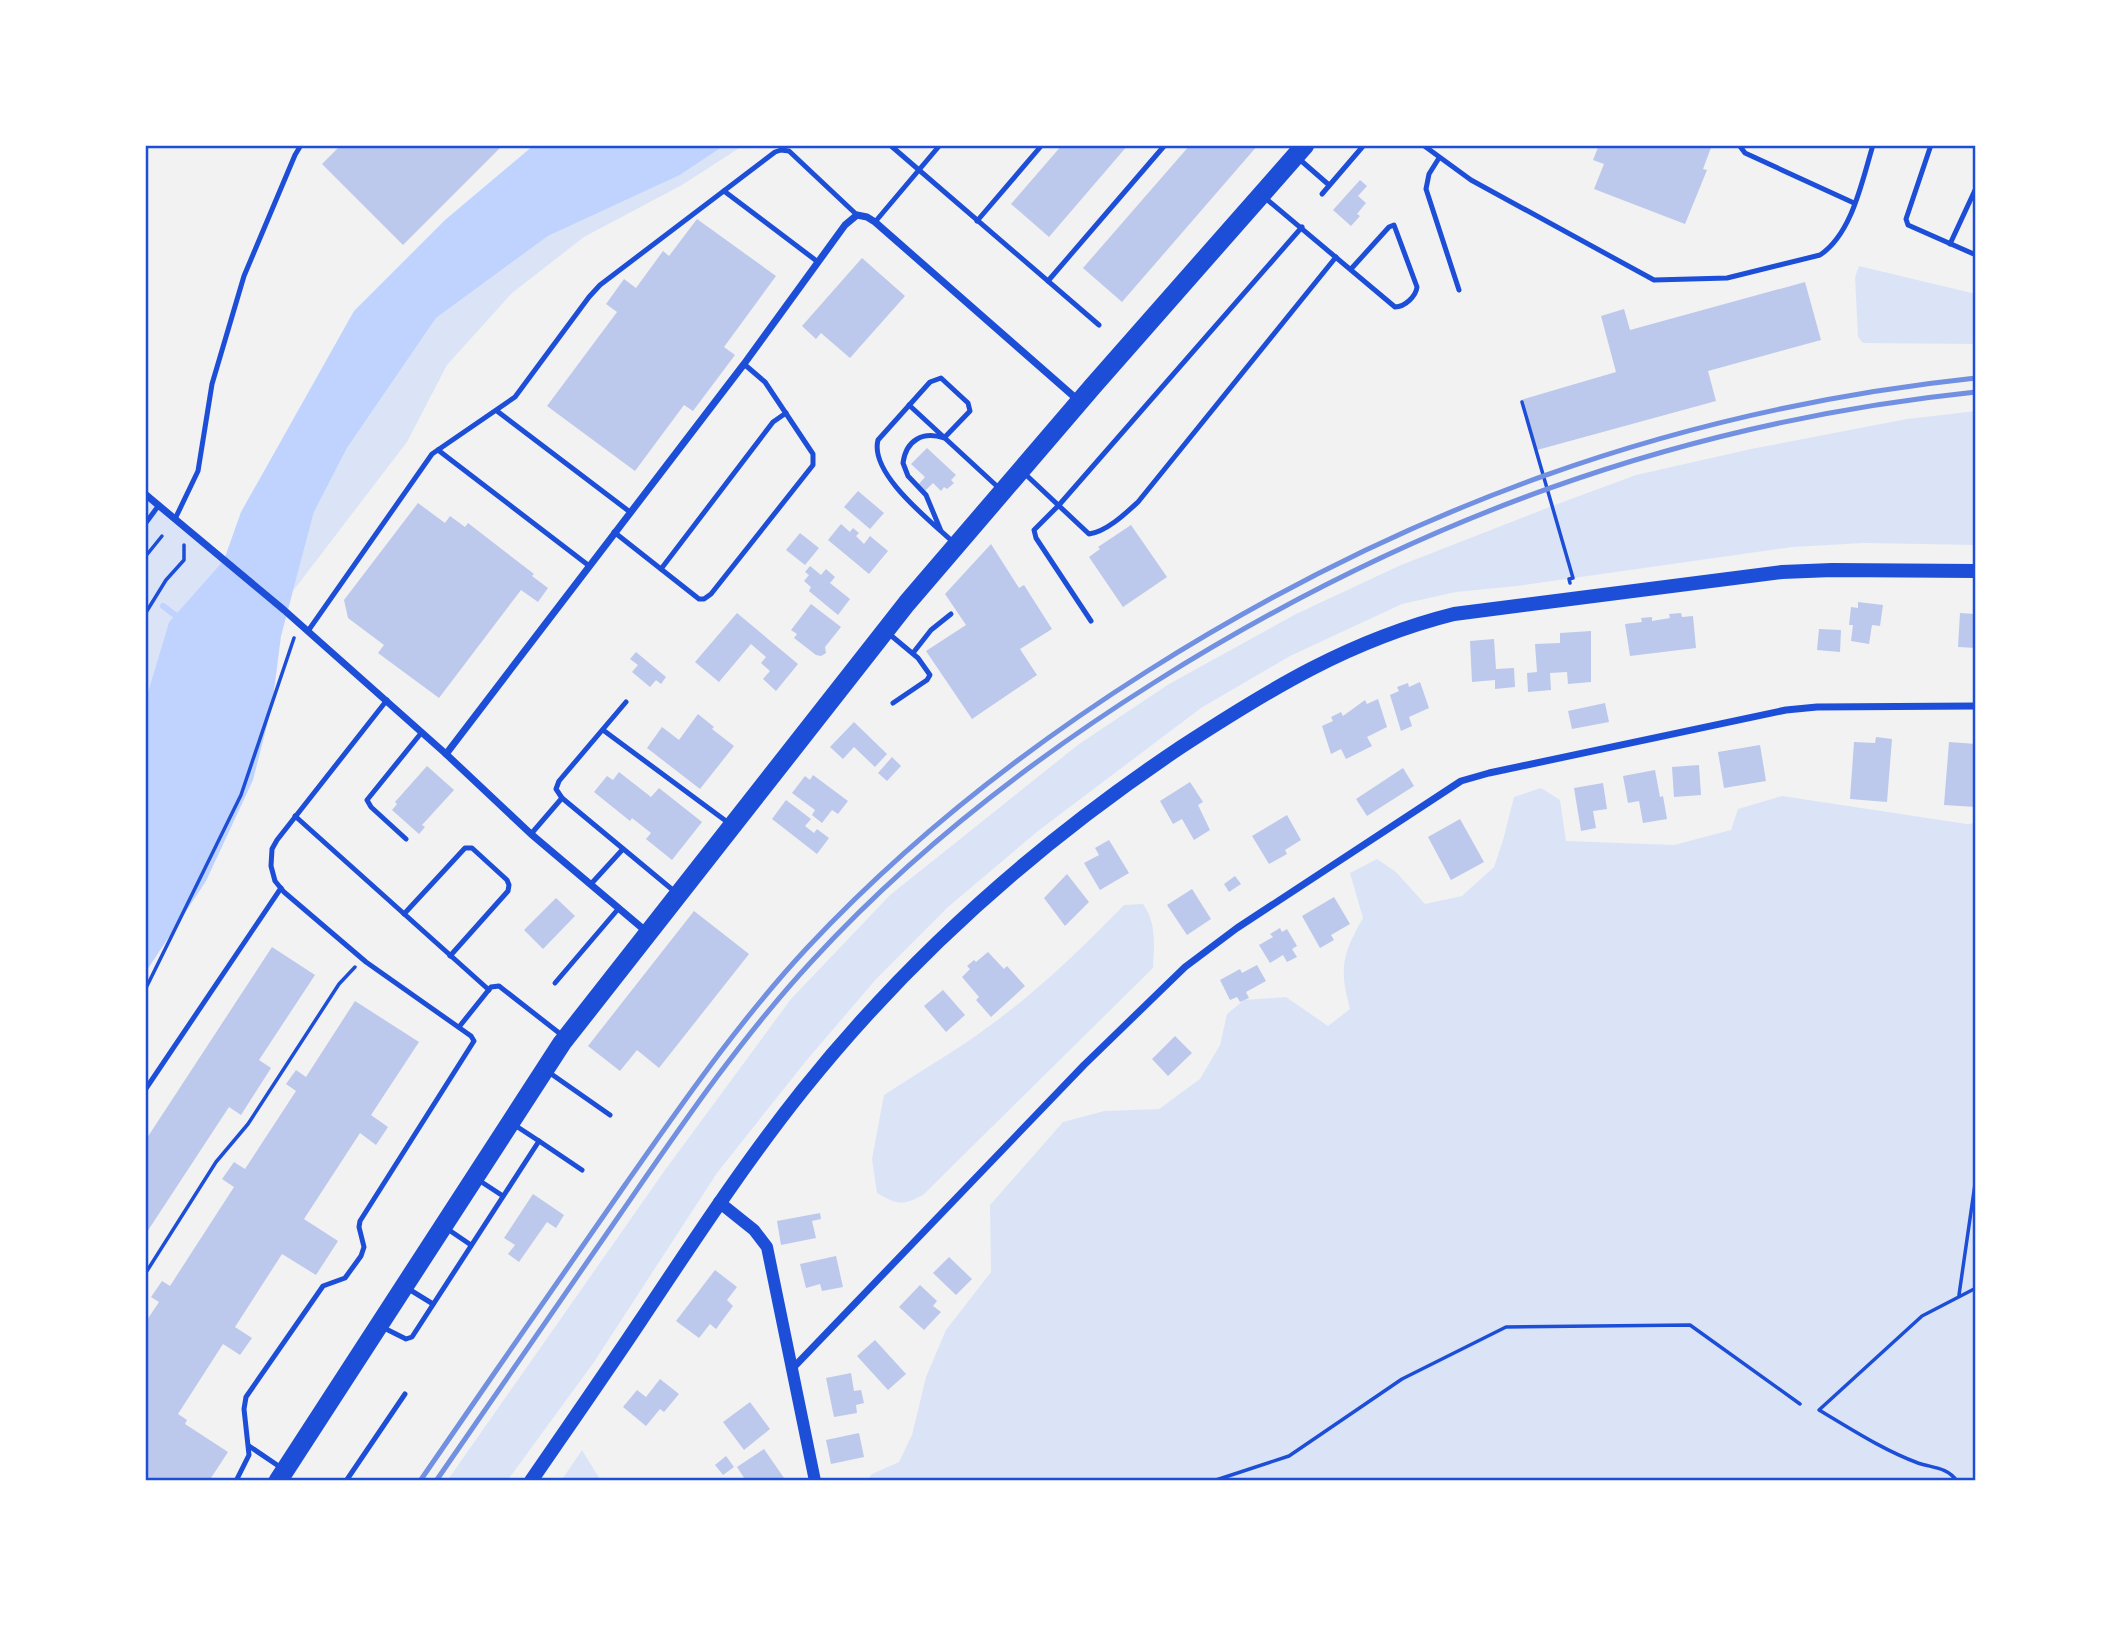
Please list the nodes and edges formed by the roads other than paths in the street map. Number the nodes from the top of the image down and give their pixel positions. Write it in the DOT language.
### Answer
graph roads {
  1 [pos="302,145"];
  2 [pos="890,145"];
  3 [pos="940,145"];
  4 [pos="1042,145"];
  5 [pos="1165,145"];
  6 [pos="1364,145"];
  7 [pos="1423,145"];
  8 [pos="1739,145"];
  9 [pos="1873,145"];
  10 [pos="1931,145"];
  11 [pos="1301,151"];
  12 [pos="1439,158"];
  13 [pos="919,170"];
  14 [pos="1329,185"];
  15 [pos="1976,188"];
  16 [pos="724,191"];
  17 [pos="1322,194"];
  18 [pos="1262,195"];
  19 [pos="1854,203"];
  20 [pos="857,215"];
  21 [pos="977,220"];
  22 [pos="875,222"];
  23 [pos="1302,228"];
  24 [pos="1950,244"];
  25 [pos="1976,255"];
  26 [pos="1336,257"];
  27 [pos="818,262"];
  28 [pos="1351,269"];
  29 [pos="1048,281"];
  30 [pos="1459,290"];
  31 [pos="1099,325"];
  32 [pos="744,364"];
  33 [pos="1080,401"];
  34 [pos="909,405"];
  35 [pos="497,411"];
  36 [pos="786,412"];
  37 [pos="944,438"];
  38 [pos="438,450"];
  39 [pos="1021,470"];
  40 [pos="1002,492"];
  41 [pos="145,494"];
  42 [pos="159,505"];
  43 [pos="1059,505"];
  44 [pos="630,512"];
  45 [pos="175,519"];
  46 [pos="145,524"];
  47 [pos="941,530"];
  48 [pos="614,532"];
  49 [pos="956,545"];
  50 [pos="588,565"];
  51 [pos="661,569"];
  52 [pos="1976,571"];
  53 [pos="951,614"];
  54 [pos="1091,621"];
  55 [pos="308,631"];
  56 [pos="886,631"];
  57 [pos="913,653"];
  58 [pos="387,700"];
  59 [pos="626,702"];
  60 [pos="893,703"];
  61 [pos="1976,706"];
  62 [pos="603,730"];
  63 [pos="422,732"];
  64 [pos="446,754"];
  65 [pos="562,798"];
  66 [pos="295,816"];
  67 [pos="733,826"];
  68 [pos="531,834"];
  69 [pos="406,839"];
  70 [pos="623,849"];
  71 [pos="591,884"];
  72 [pos="281,888"];
  73 [pos="679,895"];
  74 [pos="619,908"];
  75 [pos="404,914"];
  76 [pos="648,933"];
  77 [pos="450,956"];
  78 [pos="555,983"];
  79 [pos="489,990"];
  80 [pos="459,1027"];
  81 [pos="566,1038"];
  82 [pos="545,1069"];
  83 [pos="145,1090"];
  84 [pos="610,1115"];
  85 [pos="510,1122"];
  86 [pos="539,1141"];
  87 [pos="582,1170"];
  88 [pos="474,1178"];
  89 [pos="503,1196"];
  90 [pos="719,1202"];
  91 [pos="443,1226"];
  92 [pos="471,1245"];
  93 [pos="404,1287"];
  94 [pos="433,1304"];
  95 [pos="379,1325"];
  96 [pos="793,1368"];
  97 [pos="405,1394"];
  98 [pos="249,1446"];
  99 [pos="282,1476"];
  100 [pos="236,1481"];
  101 [pos="346,1481"];
  102 [pos="531,1481"];
  103 [pos="815,1481"];
  1 -- 45 [label="lane"];
  2 -- 13 [label="lane"];
  3 -- 13 [label="lane"];
  4 -- 21 [label="lane"];
  5 -- 29 [label="lane"];
  6 -- 14 [label="lane"];
  7 -- 12 [label="lane"];
  8 -- 19 [label="lane"];
  9 -- 19 [label="lane"];
  10 -- 24 [label="lane"];
  11 -- 14 [label="lane"];
  11 -- 18 [label="highway"];
  12 -- 19 [label="lane"];
  12 -- 30 [label="lane"];
  13 -- 21 [label="lane"];
  13 -- 22 [label="lane"];
  14 -- 17 [label="lane"];
  15 -- 24 [label="lane"];
  16 -- 20 [label="lane"];
  16 -- 27 [label="lane"];
  16 -- 35 [label="lane"];
  18 -- 23 [label="lane"];
  18 -- 33 [label="highway"];
  20 -- 22 [label="street"];
  20 -- 27 [label="street"];
  21 -- 29 [label="lane"];
  22 -- 33 [label="street"];
  23 -- 26 [label="lane"];
  23 -- 43 [label="lane"];
  24 -- 25 [label="lane"];
  26 -- 28 [label="lane"];
  26 -- 43 [label="lane"];
  27 -- 32 [label="street"];
  28 -- 28 [label="lane"];
  29 -- 31 [label="lane"];
  32 -- 36 [label="lane"];
  32 -- 44 [label="street"];
  33 -- 39 [label="highway"];
  34 -- 37 [label="lane"];
  34 -- 37 [label="lane"];
  34 -- 47 [label="lane"];
  35 -- 38 [label="lane"];
  35 -- 44 [label="lane"];
  36 -- 51 [label="lane"];
  36 -- 51 [label="lane"];
  37 -- 40 [label="lane"];
  37 -- 47 [label="lane"];
  38 -- 50 [label="lane"];
  38 -- 55 [label="lane"];
  39 -- 40 [label="highway"];
  39 -- 43 [label="lane"];
  40 -- 49 [label="highway"];
  41 -- 42 [label="street"];
  42 -- 45 [label="street"];
  42 -- 46 [label="lane"];
  43 -- 54 [label="lane"];
  44 -- 48 [label="street"];
  45 -- 55 [label="street"];
  47 -- 49 [label="lane"];
  48 -- 50 [label="street"];
  48 -- 51 [label="lane"];
  49 -- 56 [label="highway"];
  50 -- 64 [label="street"];
  52 -- 90 [label="main road"];
  53 -- 57 [label="lane"];
  55 -- 58 [label="street"];
  56 -- 57 [label="lane"];
  56 -- 67 [label="highway"];
  57 -- 60 [label="lane"];
  58 -- 63 [label="street"];
  58 -- 66 [label="lane"];
  59 -- 62 [label="lane"];
  61 -- 96 [label="street"];
  62 -- 65 [label="lane"];
  62 -- 67 [label="lane"];
  63 -- 64 [label="street"];
  63 -- 69 [label="lane"];
  64 -- 68 [label="street"];
  65 -- 68 [label="lane"];
  65 -- 70 [label="lane"];
  66 -- 72 [label="lane"];
  66 -- 75 [label="lane"];
  67 -- 73 [label="highway"];
  68 -- 71 [label="street"];
  70 -- 71 [label="lane"];
  70 -- 73 [label="lane"];
  71 -- 74 [label="street"];
  72 -- 80 [label="lane"];
  72 -- 83 [label="lane"];
  73 -- 76 [label="highway"];
  74 -- 76 [label="street"];
  74 -- 78 [label="lane"];
  75 -- 77 [label="lane"];
  75 -- 77 [label="lane"];
  76 -- 81 [label="highway"];
  77 -- 79 [label="lane"];
  79 -- 80 [label="lane"];
  79 -- 81 [label="lane"];
  80 -- 98 [label="lane"];
  81 -- 82 [label="highway"];
  82 -- 84 [label="lane"];
  82 -- 85 [label="highway"];
  85 -- 86 [label="lane"];
  85 -- 88 [label="highway"];
  86 -- 87 [label="lane"];
  86 -- 89 [label="lane"];
  88 -- 89 [label="lane"];
  88 -- 91 [label="highway"];
  89 -- 92 [label="lane"];
  90 -- 96 [label="street"];
  90 -- 102 [label="main road"];
  91 -- 92 [label="lane"];
  91 -- 93 [label="highway"];
  92 -- 94 [label="lane"];
  93 -- 94 [label="lane"];
  93 -- 95 [label="highway"];
  94 -- 95 [label="lane"];
  95 -- 99 [label="highway"];
  96 -- 103 [label="street"];
  97 -- 101 [label="lane"];
  98 -- 99 [label="lane"];
  98 -- 100 [label="lane"];
}
